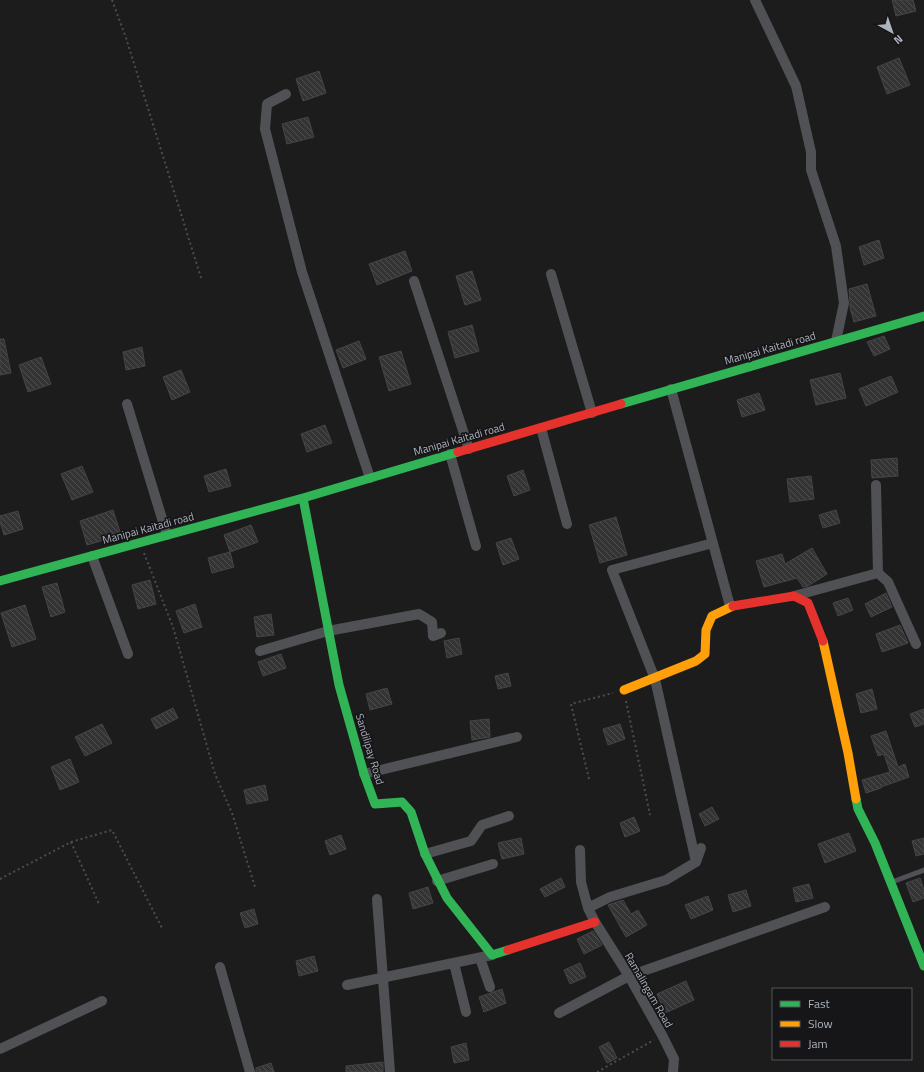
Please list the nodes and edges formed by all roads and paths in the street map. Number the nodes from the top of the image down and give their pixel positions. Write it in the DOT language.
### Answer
graph roads {
  1 [pos="112,0"];
  2 [pos="755,0"];
  3 [pos="286,94"];
  4 [pos="551,274"];
  5 [pos="202,281"];
  6 [pos="414,281"];
  7 [pos="924,316"];
  8 [pos="836,341"];
  9 [pos="671,389"];
  10 [pos="127,404"];
  11 [pos="592,413"];
  12 [pos="541,428"];
  13 [pos="469,449"];
  14 [pos="450,454"];
  15 [pos="370,478"];
  16 [pos="876,484"];
  17 [pos="303,498"];
  18 [pos="567,524"];
  19 [pos="167,535"];
  20 [pos="140,542"];
  21 [pos="713,543"];
  22 [pos="476,546"];
  23 [pos="92,556"];
  24 [pos="878,572"];
  25 [pos="0,581"];
  26 [pos="794,596"];
  27 [pos="730,606"];
  28 [pos="328,631"];
  29 [pos="441,633"];
  30 [pos="916,644"];
  31 [pos="260,651"];
  32 [pos="128,654"];
  33 [pos="655,679"];
  34 [pos="624,690"];
  35 [pos="517,737"];
  36 [pos="364,774"];
  37 [pos="589,779"];
  38 [pos="650,815"];
  39 [pos="509,816"];
  40 [pos="71,842"];
  41 [pos="701,848"];
  42 [pos="580,850"];
  43 [pos="425,854"];
  44 [pos="696,862"];
  45 [pos="493,864"];
  46 [pos="924,870"];
  47 [pos="0,879"];
  48 [pos="437,881"];
  49 [pos="891,882"];
  50 [pos="255,888"];
  51 [pos="377,899"];
  52 [pos="99,904"];
  53 [pos="825,907"];
  54 [pos="588,908"];
  55 [pos="595,922"];
  56 [pos="162,930"];
  57 [pos="492,956"];
  58 [pos="480,958"];
  59 [pos="454,963"];
  60 [pos="924,965"];
  61 [pos="220,967"];
  62 [pos="629,976"];
  63 [pos="383,978"];
  64 [pos="347,985"];
  65 [pos="490,987"];
  66 [pos="102,1001"];
  67 [pos="466,1012"];
  68 [pos="559,1013"];
  69 [pos="662,1035"];
  70 [pos="0,1049"];
  71 [pos="250,1072"];
  72 [pos="390,1072"];
  73 [pos="597,1072"];
  74 [pos="673,1072"];
  1 -- 5 [label="path"];
  2 -- 8 [label="street"];
  3 -- 15 [label="street"];
  4 -- 11 [label="street"];
  6 -- 13 [label="street"];
  7 -- 8 [label="street, Manipai Kaitadi road"];
  8 -- 9 [label="street, Manipai Kaitadi road"];
  9 -- 11 [label="street, Manipai Kaitadi road"];
  9 -- 21 [label="street"];
  10 -- 19 [label="street"];
  11 -- 12 [label="street, Manipai Kaitadi road"];
  12 -- 13 [label="street, Manipai Kaitadi road"];
  12 -- 18 [label="street"];
  13 -- 14 [label="street, Manipai Kaitadi road"];
  14 -- 15 [label="street, Manipai Kaitadi road"];
  14 -- 22 [label="street"];
  15 -- 17 [label="street, Manipai Kaitadi road"];
  16 -- 24 [label="street"];
  17 -- 19 [label="street, Manipai Kaitadi road"];
  17 -- 28 [label="street, Sandilipay Road"];
  19 -- 20 [label="street, Manipai Kaitadi road"];
  20 -- 23 [label="street, Manipai Kaitadi road"];
  20 -- 50 [label="path"];
  21 -- 27 [label="street"];
  21 -- 33 [label="street"];
  23 -- 25 [label="street, Manipai Kaitadi road"];
  23 -- 32 [label="street"];
  24 -- 26 [label="street"];
  24 -- 30 [label="street"];
  26 -- 27 [label="street"];
  26 -- 49 [label="street"];
  27 -- 33 [label="street"];
  28 -- 29 [label="street"];
  28 -- 31 [label="street"];
  28 -- 36 [label="street, Sandilipay Road"];
  33 -- 34 [label="street"];
  33 -- 44 [label="street"];
  34 -- 37 [label="path"];
  34 -- 38 [label="path"];
  35 -- 36 [label="street"];
  36 -- 43 [label="street, Sandilipay Road"];
  39 -- 43 [label="street"];
  40 -- 47 [label="path"];
  40 -- 52 [label="path"];
  40 -- 56 [label="path"];
  41 -- 44 [label="street"];
  42 -- 54 [label="street, Ramalingam Road"];
  43 -- 48 [label="street, Sandilipay Road"];
  44 -- 54 [label="street"];
  45 -- 48 [label="street"];
  46 -- 49 [label="lane"];
  48 -- 57 [label="street, Sandilipay Road"];
  49 -- 60 [label="street"];
  51 -- 63 [label="street"];
  53 -- 62 [label="street"];
  54 -- 55 [label="street, Ramalingam Road"];
  55 -- 57 [label="street"];
  55 -- 62 [label="street, Ramalingam Road"];
  57 -- 58 [label="street"];
  58 -- 59 [label="street"];
  58 -- 65 [label="street"];
  59 -- 63 [label="street"];
  59 -- 67 [label="street"];
  61 -- 71 [label="street"];
  62 -- 68 [label="street"];
  62 -- 69 [label="street, Ramalingam Road"];
  63 -- 64 [label="street"];
  63 -- 72 [label="street"];
  66 -- 70 [label="street"];
  69 -- 73 [label="path"];
  69 -- 74 [label="street, Ramalingam Road"];
}
